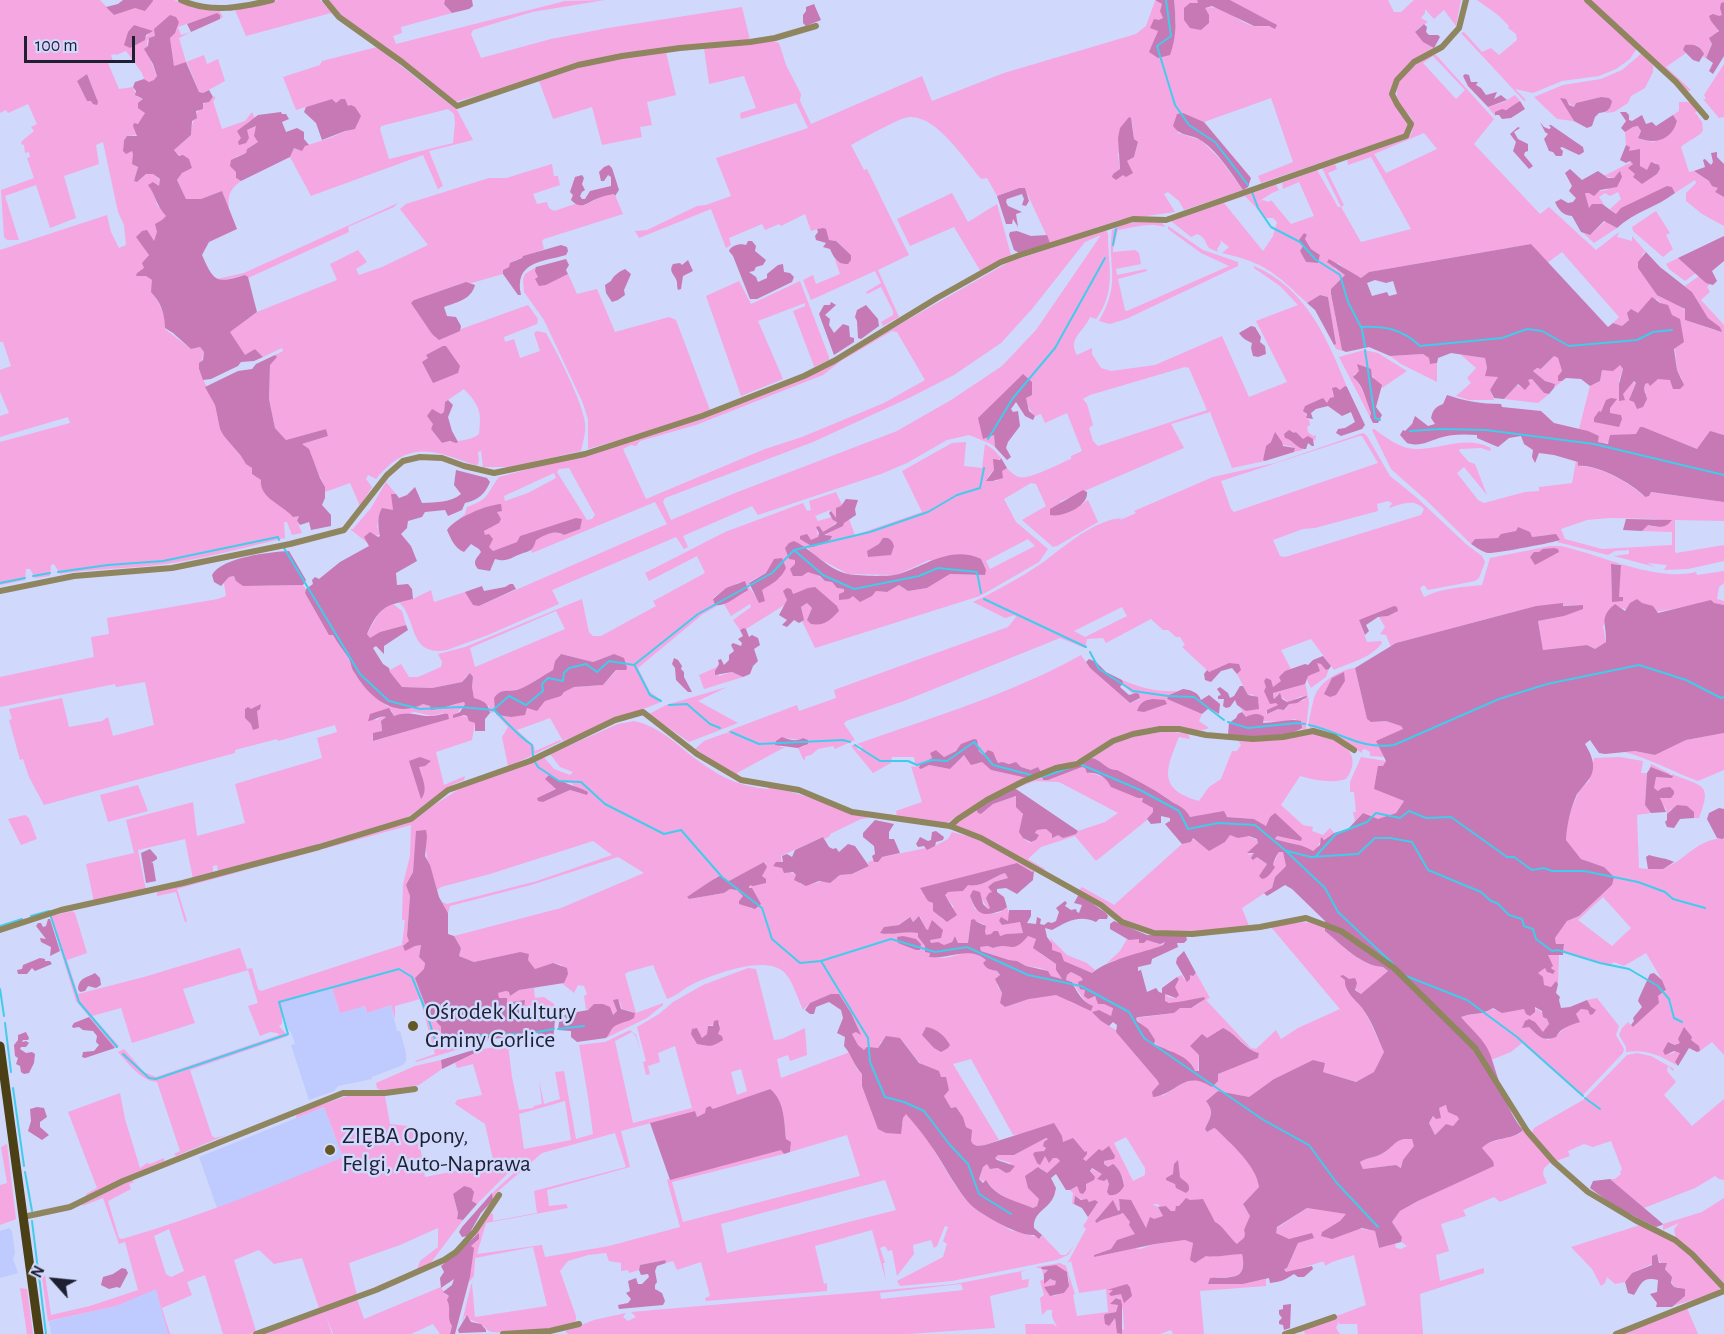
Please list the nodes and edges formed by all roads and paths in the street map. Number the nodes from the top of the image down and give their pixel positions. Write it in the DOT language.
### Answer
graph roads {
  1 [pos="182,0"];
  2 [pos="272,0"];
  3 [pos="325,0"];
  4 [pos="1466,0"];
  5 [pos="1587,0"];
  6 [pos="816,26"];
  7 [pos="1706,117"];
  8 [pos="0,591"];
  9 [pos="1354,750"];
  10 [pos="950,826"];
  11 [pos="0,930"];
  12 [pos="0,1046"];
  13 [pos="415,1089"];
  14 [pos="499,1195"];
  15 [pos="23,1217"];
  16 [pos="1724,1290"];
  17 [pos="1334,1317"];
  18 [pos="579,1324"];
  19 [pos="39,1334"];
  20 [pos="256,1334"];
  21 [pos="503,1334"];
  22 [pos="1285,1334"];
  23 [pos="1616,1334"];
  1 -- 2 [label="street"];
  3 -- 6 [label="street"];
  4 -- 8 [label="street"];
  5 -- 7 [label="street"];
  9 -- 10 [label="street"];
  10 -- 11 [label="street"];
  10 -- 16 [label="street"];
  12 -- 15 [label="main road"];
  13 -- 15 [label="street"];
  14 -- 20 [label="street"];
  15 -- 19 [label="main road"];
  16 -- 23 [label="street"];
  17 -- 22 [label="street"];
  18 -- 21 [label="street"];
}
